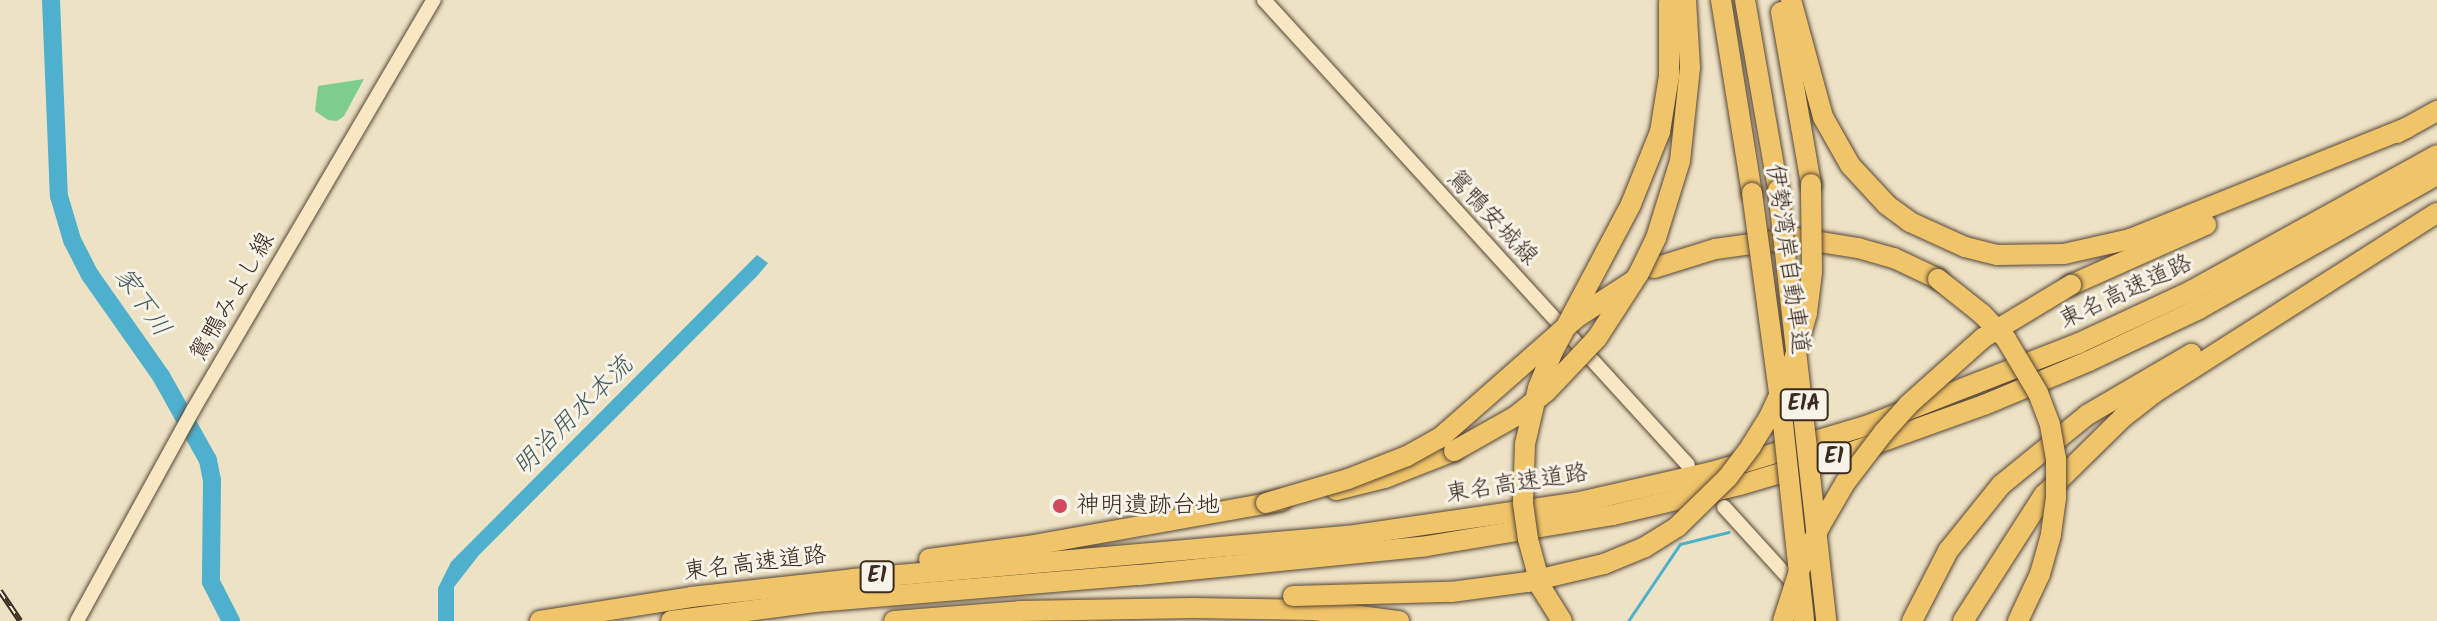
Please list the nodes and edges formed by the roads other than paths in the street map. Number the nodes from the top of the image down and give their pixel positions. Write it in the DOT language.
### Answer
graph roads {
  1 [pos="434,0"];
  2 [pos="1264,0"];
  3 [pos="1669,0"];
  4 [pos="1686,0"];
  5 [pos="1721,0"];
  6 [pos="1745,0"];
  7 [pos="1779,0"];
  8 [pos="1791,0"];
  9 [pos="2437,111"];
  10 [pos="2408,127"];
  11 [pos="2437,155"];
  12 [pos="2437,175"];
  13 [pos="2357,212"];
  14 [pos="2437,213"];
  15 [pos="2350,268"];
  16 [pos="1688,465"];
  17 [pos="1266,503"];
  18 [pos="1724,507"];
  19 [pos="1266,553"];
  20 [pos="618,608"];
  21 [pos="1020,611"];
  22 [pos="77,621"];
  23 [pos="540,621"];
  24 [pos="671,621"];
  25 [pos="894,621"];
  26 [pos="1399,621"];
  27 [pos="1562,621"];
  28 [pos="1783,621"];
  29 [pos="1804,621"];
  30 [pos="1827,621"];
  31 [pos="1912,621"];
  32 [pos="1963,621"];
  33 [pos="2018,621"];
  1 -- 22 [label="main road, 鴛鴨みよし線"];
  2 -- 16 [label="main road, 鴛鴨安城線"];
  3 -- 27 [label="highway, bridge"];
  4 -- 17 [label="highway, bridge"];
  5 -- 29 [label="highway, 伊勢湾岸自動車道 / E1A, bridge"];
  6 -- 30 [label="highway, 伊勢湾岸自動車道 / E1A, bridge"];
  7 -- 21 [label="highway, bridge"];
  8 -- 10 [label="highway"];
  9 -- 10 [label="highway"];
  10 -- 28 [label="highway, bridge"];
  11 -- 13 [label="highway, 東名高速道路 / E1"];
  12 -- 13 [label="highway, 東名高速道路 / E1"];
  13 -- 19 [label="highway, 東名高速道路 / E1"];
  14 -- 15 [label="highway"];
  15 -- 31 [label="highway"];
  15 -- 32 [label="highway"];
  17 -- 20 [label="highway"];
  17 -- 33 [label="highway, bridge"];
  18 -- 30 [label="main road"];
  19 -- 20 [label="highway, 東名高速道路 / E1"];
  19 -- 24 [label="highway, 東名高速道路 / E1"];
  20 -- 23 [label="highway, 東名高速道路 / E1"];
  21 -- 25 [label="highway"];
  21 -- 26 [label="highway"];
}
